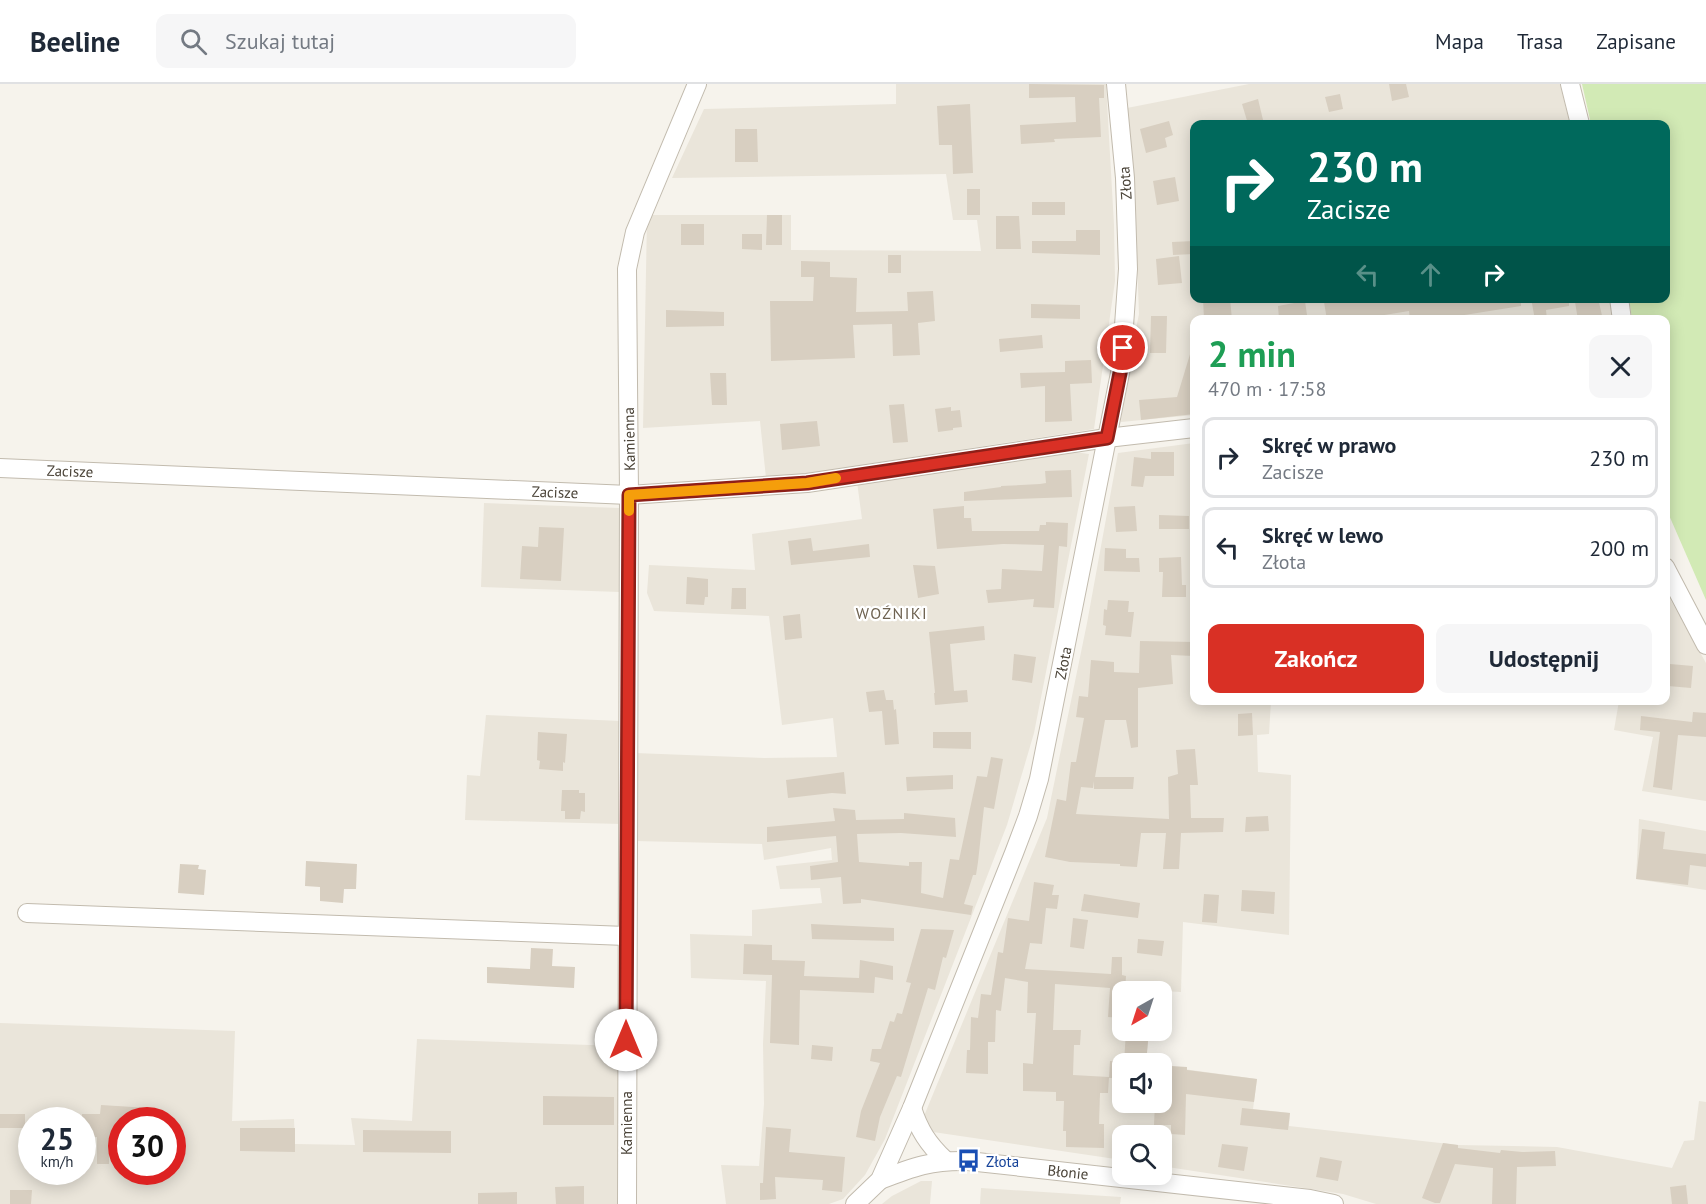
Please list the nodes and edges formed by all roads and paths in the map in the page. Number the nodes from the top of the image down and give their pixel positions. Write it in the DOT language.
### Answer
graph roads {
  1 [pos="696,84"];
  2 [pos="1116,84"];
  3 [pos="1570,84"];
  4 [pos="1579,120"];
  5 [pos="1190,428"];
  6 [pos="1107,438"];
  7 [pos="0,468"];
  8 [pos="629,495"];
  9 [pos="1670,577"];
  10 [pos="1706,645"];
  11 [pos="27,913"];
  12 [pos="626,936"];
  13 [pos="912,1108"];
  14 [pos="945,1160"];
  15 [pos="880,1180"];
  16 [pos="627,1204"];
  17 [pos="855,1204"];
  18 [pos="1334,1204"];
  1 -- 8 [label="street, Kamienna"];
  2 -- 6 [label="street, Złota"];
  3 -- 4 [label="street"];
  5 -- 6 [label="street, Zacisze"];
  6 -- 8 [label="street, Zacisze"];
  6 -- 13 [label="street, Złota"];
  7 -- 8 [label="street, Zacisze"];
  8 -- 12 [label="street, Kamienna"];
  9 -- 10 [label="street"];
  11 -- 12 [label="street"];
  12 -- 16 [label="street, Kamienna"];
  13 -- 14 [label="street"];
  13 -- 15 [label="street, Złota"];
  14 -- 15 [label="street, Błonie"];
  14 -- 18 [label="street, Błonie"];
  15 -- 17 [label="street, Złota"];
}
